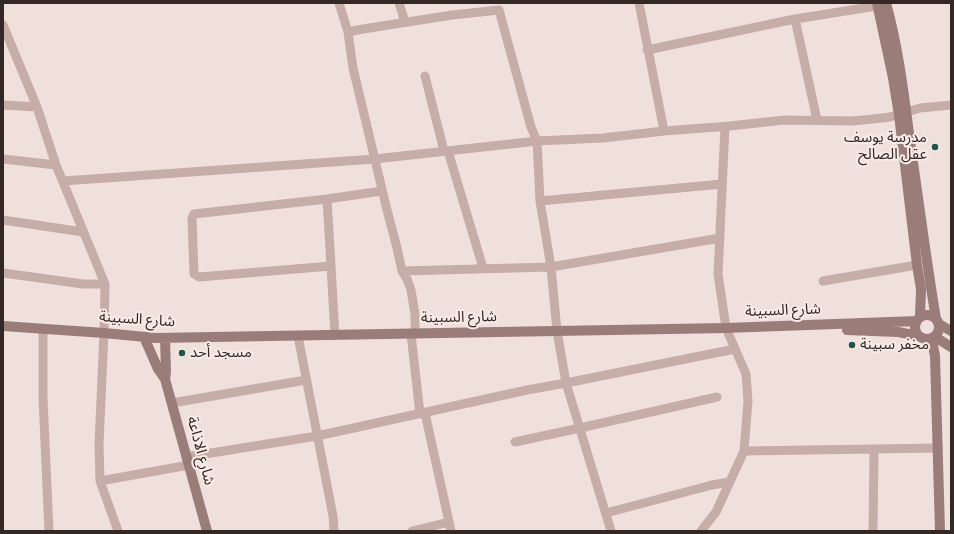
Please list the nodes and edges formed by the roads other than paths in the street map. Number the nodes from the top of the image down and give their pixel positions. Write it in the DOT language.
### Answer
graph roads {
  1 [pos="339,3"];
  2 [pos="399,3"];
  3 [pos="639,3"];
  4 [pos="880,4"];
  5 [pos="499,7"];
  6 [pos="795,19"];
  7 [pos="404,22"];
  8 [pos="3,25"];
  9 [pos="348,32"];
  10 [pos="647,50"];
  11 [pos="425,76"];
  12 [pos="3,104"];
  13 [pos="951,105"];
  14 [pos="37,107"];
  15 [pos="903,113"];
  16 [pos="818,120"];
  17 [pos="724,127"];
  18 [pos="664,131"];
  19 [pos="537,141"];
  20 [pos="446,151"];
  21 [pos="3,159"];
  22 [pos="375,159"];
  23 [pos="56,165"];
  24 [pos="63,181"];
  25 [pos="722,184"];
  26 [pos="382,190"];
  27 [pos="327,199"];
  28 [pos="540,201"];
  29 [pos="3,220"];
  30 [pos="83,232"];
  31 [pos="720,238"];
  32 [pos="331,266"];
  33 [pos="917,266"];
  34 [pos="551,267"];
  35 [pos="483,268"];
  36 [pos="402,271"];
  37 [pos="3,273"];
  38 [pos="823,281"];
  39 [pos="105,284"];
  40 [pos="918,319"];
  41 [pos="938,321"];
  42 [pos="3,326"];
  43 [pos="777,326"];
  44 [pos="726,328"];
  45 [pos="43,329"];
  46 [pos="557,331"];
  47 [pos="951,331"];
  48 [pos="104,333"];
  49 [pos="413,334"];
  50 [pos="335,335"];
  51 [pos="298,336"];
  52 [pos="919,336"];
  53 [pos="144,337"];
  54 [pos="164,338"];
  55 [pos="933,338"];
  56 [pos="951,347"];
  57 [pos="735,349"];
  58 [pos="165,379"];
  59 [pos="306,380"];
  60 [pos="566,383"];
  61 [pos="717,397"];
  62 [pos="172,403"];
  63 [pos="423,413"];
  64 [pos="580,428"];
  65 [pos="317,436"];
  66 [pos="515,442"];
  67 [pos="938,448"];
  68 [pos="874,450"];
  69 [pos="744,451"];
  70 [pos="188,461"];
  71 [pos="100,481"];
  72 [pos="729,482"];
  73 [pos="606,514"];
  74 [pos="450,527"];
  75 [pos="49,531"];
  76 [pos="118,531"];
  77 [pos="207,531"];
  78 [pos="334,531"];
  79 [pos="412,531"];
  80 [pos="611,531"];
  81 [pos="701,531"];
  82 [pos="873,531"];
  83 [pos="940,531"];
  1 -- 9 [label="street"];
  2 -- 7 [label="street"];
  3 -- 10 [label="street"];
  4 -- 6 [label="street"];
  4 -- 15 [label="main road"];
  5 -- 7 [label="street"];
  5 -- 19 [label="street"];
  6 -- 10 [label="street"];
  6 -- 16 [label="street"];
  7 -- 9 [label="street"];
  8 -- 14 [label="street"];
  9 -- 22 [label="street"];
  10 -- 18 [label="street"];
  11 -- 20 [label="street"];
  12 -- 14 [label="street"];
  13 -- 15 [label="street"];
  14 -- 23 [label="street"];
  15 -- 16 [label="street"];
  15 -- 33 [label="main road"];
  15 -- 41 [label="main road"];
  16 -- 17 [label="street"];
  17 -- 18 [label="street"];
  17 -- 25 [label="street"];
  18 -- 19 [label="street"];
  19 -- 20 [label="street"];
  19 -- 28 [label="street"];
  20 -- 22 [label="street"];
  20 -- 35 [label="street"];
  21 -- 23 [label="street"];
  22 -- 24 [label="street"];
  22 -- 26 [label="street"];
  23 -- 24 [label="street"];
  24 -- 30 [label="street"];
  25 -- 28 [label="street"];
  25 -- 31 [label="street"];
  26 -- 27 [label="street"];
  26 -- 36 [label="street"];
  27 -- 32 [label="street"];
  27 -- 32 [label="street"];
  28 -- 34 [label="street"];
  29 -- 30 [label="street"];
  30 -- 39 [label="street"];
  31 -- 34 [label="street"];
  31 -- 44 [label="street"];
  32 -- 50 [label="street"];
  33 -- 38 [label="street"];
  33 -- 40 [label="main road"];
  34 -- 35 [label="street"];
  34 -- 46 [label="street"];
  35 -- 36 [label="street"];
  36 -- 49 [label="street"];
  37 -- 39 [label="street"];
  39 -- 48 [label="street"];
  40 -- 41 [label="main road"];
  40 -- 43 [label="main road, شارع السبينة"];
  40 -- 52 [label="main road"];
  41 -- 47 [label="main road"];
  41 -- 55 [label="main road"];
  42 -- 45 [label="main road, شارع السبينة"];
  43 -- 44 [label="main road, شارع السبينة"];
  43 -- 52 [label="main road"];
  44 -- 46 [label="main road, شارع السبينة"];
  44 -- 57 [label="street"];
  45 -- 48 [label="main road, شارع السبينة"];
  45 -- 75 [label="street"];
  46 -- 49 [label="main road, شارع السبينة"];
  46 -- 60 [label="street"];
  48 -- 53 [label="main road, شارع السبينة"];
  48 -- 71 [label="street"];
  49 -- 50 [label="main road, شارع السبينة"];
  49 -- 63 [label="street"];
  50 -- 51 [label="main road, شارع السبينة"];
  51 -- 54 [label="main road, شارع السبينة"];
  51 -- 59 [label="street"];
  52 -- 55 [label="main road"];
  53 -- 54 [label="main road, شارع السبينة"];
  53 -- 58 [label="main road, شارع الاذاعة"];
  54 -- 58 [label="main road, شارع الاذاعة"];
  55 -- 56 [label="main road"];
  55 -- 67 [label="main road"];
  57 -- 60 [label="street"];
  57 -- 69 [label="street"];
  58 -- 62 [label="main road, شارع الاذاعة"];
  59 -- 62 [label="street"];
  59 -- 65 [label="street"];
  60 -- 63 [label="street"];
  60 -- 64 [label="street"];
  61 -- 64 [label="street"];
  62 -- 70 [label="main road, شارع الاذاعة"];
  63 -- 65 [label="street"];
  63 -- 74 [label="street"];
  64 -- 66 [label="street"];
  64 -- 73 [label="street"];
  65 -- 70 [label="street"];
  65 -- 78 [label="street"];
  67 -- 68 [label="street"];
  67 -- 83 [label="main road"];
  68 -- 69 [label="street"];
  68 -- 82 [label="street"];
  69 -- 72 [label="street"];
  70 -- 71 [label="street"];
  70 -- 77 [label="main road, شارع الاذاعة"];
  71 -- 76 [label="street"];
  72 -- 73 [label="street"];
  72 -- 81 [label="street"];
  73 -- 80 [label="street"];
  74 -- 79 [label="street"];
}
